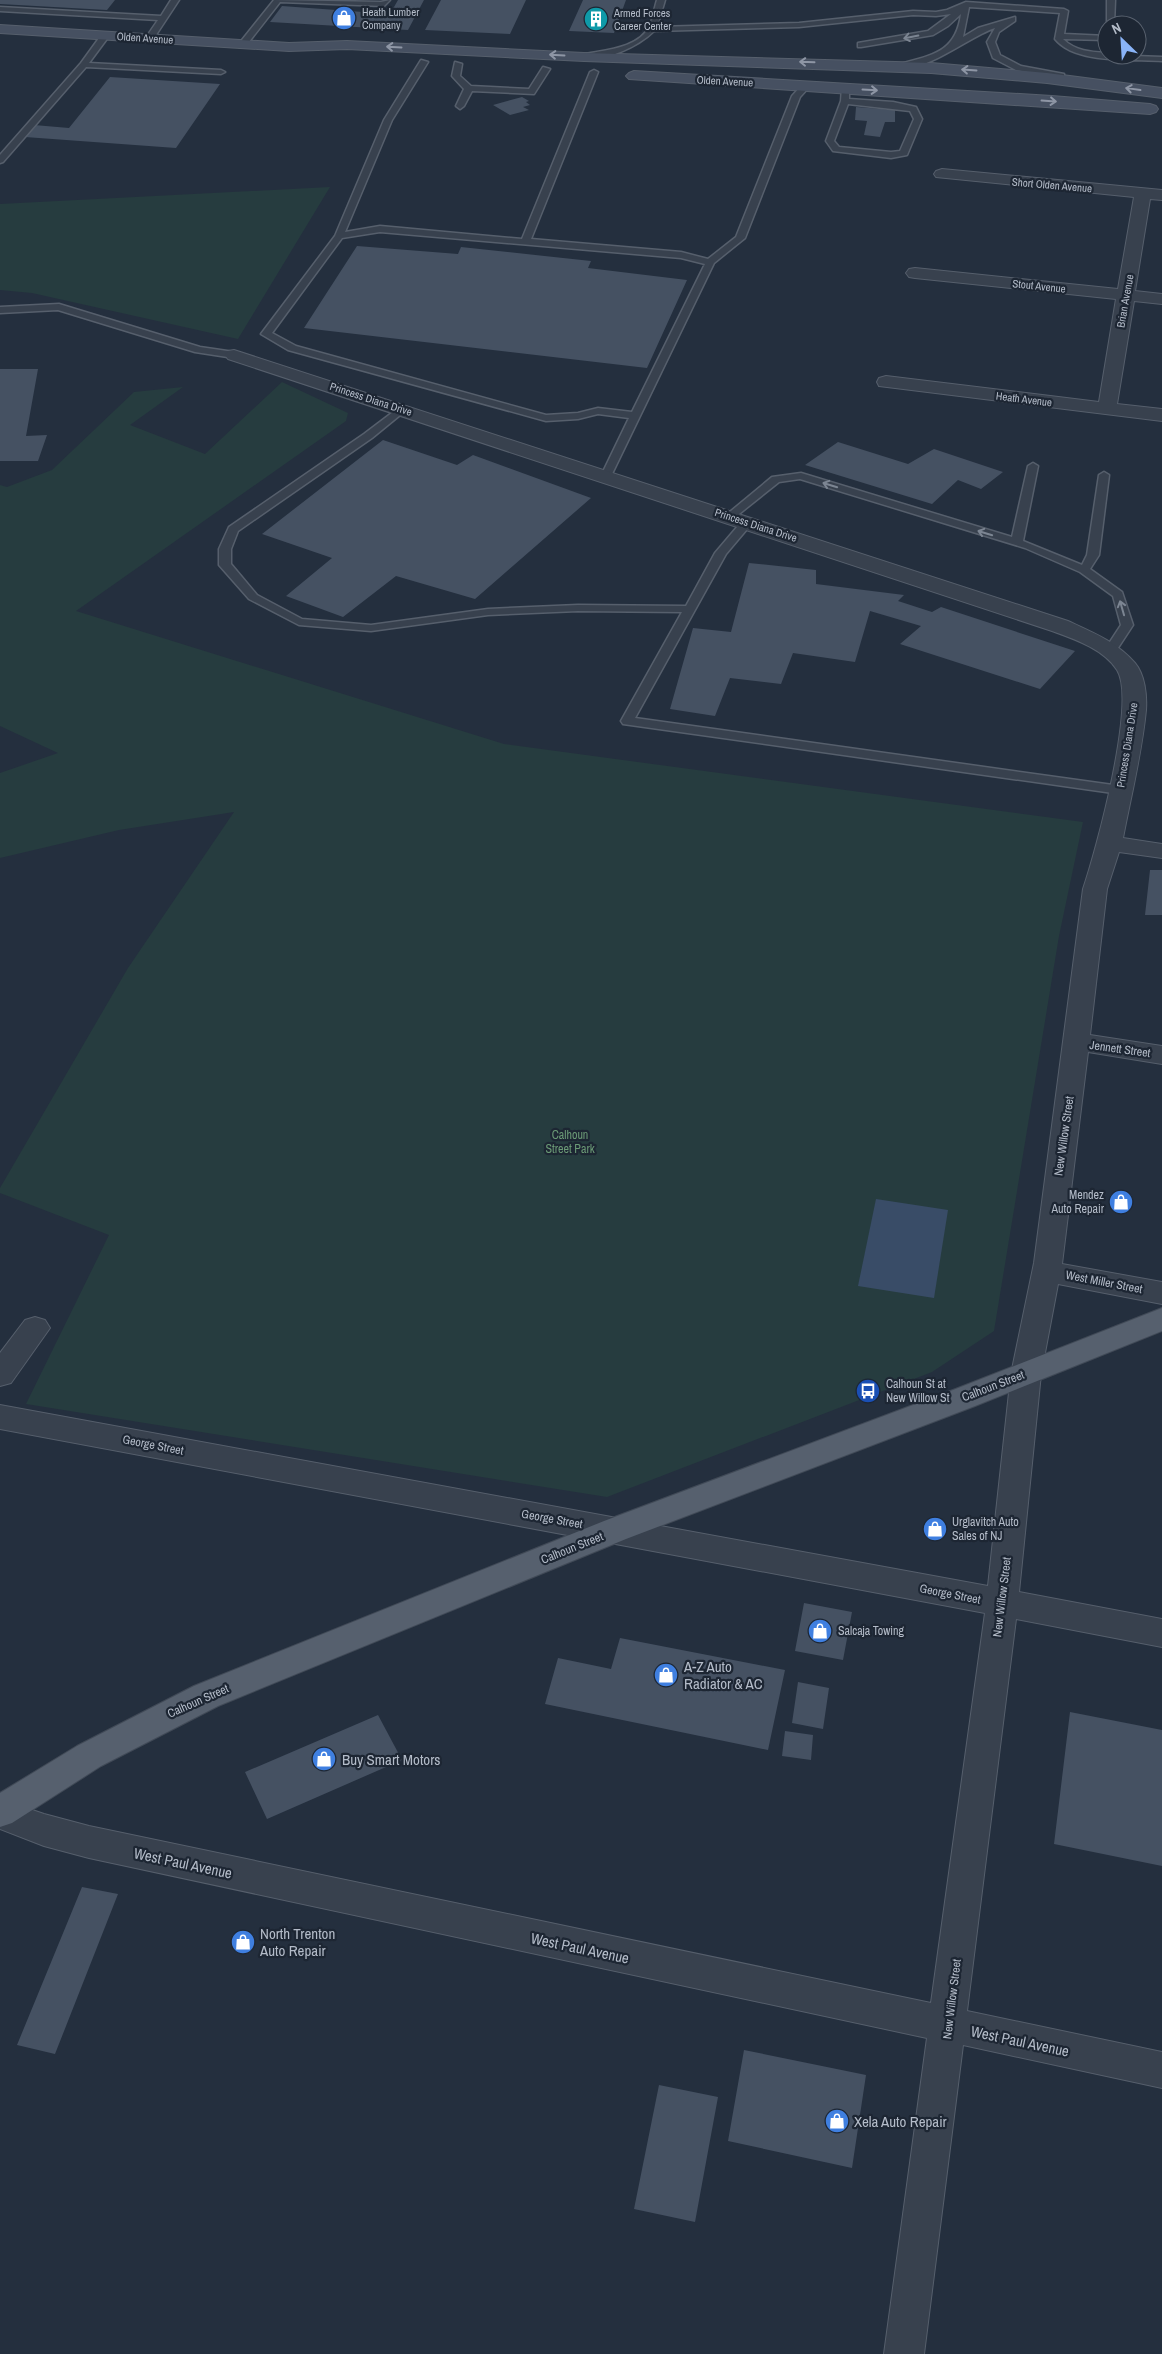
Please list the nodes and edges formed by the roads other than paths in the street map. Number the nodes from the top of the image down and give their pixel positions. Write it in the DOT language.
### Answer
graph roads {
  1 [pos="175,0"];
  2 [pos="278,0"];
  3 [pos="386,0"];
  4 [pos="661,0"];
  5 [pos="1111,0"];
  6 [pos="966,4"];
  7 [pos="0,9"];
  8 [pos="1064,11"];
  9 [pos="913,13"];
  10 [pos="1110,15"];
  11 [pos="162,18"];
  12 [pos="1012,20"];
  13 [pos="0,29"];
  14 [pos="652,29"];
  15 [pos="938,29"];
  16 [pos="105,36"];
  17 [pos="1059,36"];
  18 [pos="1097,38"];
  19 [pos="148,39"];
  20 [pos="242,45"];
  21 [pos="861,45"];
  22 [pos="842,46"];
  23 [pos="954,46"];
  24 [pos="289,47"];
  25 [pos="795,48"];
  26 [pos="1097,54"];
  27 [pos="584,57"];
  28 [pos="640,58"];
  29 [pos="1147,58"];
  30 [pos="1162,59"];
  31 [pos="424,62"];
  32 [pos="84,64"];
  33 [pos="458,64"];
  34 [pos="903,66"];
  35 [pos="546,69"];
  36 [pos="567,70"];
  37 [pos="221,72"];
  38 [pos="594,72"];
  39 [pos="1017,75"];
  40 [pos="1104,85"];
  41 [pos="806,86"];
  42 [pos="468,88"];
  43 [pos="1162,93"];
  44 [pos="845,95"];
  45 [pos="1024,99"];
  46 [pos="460,106"];
  47 [pos="1162,110"];
  48 [pos="0,160"];
  49 [pos="942,174"];
  50 [pos="1143,193"];
  51 [pos="1162,195"];
  52 [pos="339,236"];
  53 [pos="526,241"];
  54 [pos="710,262"];
  55 [pos="915,273"];
  56 [pos="1126,295"];
  57 [pos="1162,299"];
  58 [pos="0,310"];
  59 [pos="234,355"];
  60 [pos="886,382"];
  61 [pos="1107,408"];
  62 [pos="402,409"];
  63 [pos="1162,415"];
  64 [pos="635,416"];
  65 [pos="1033,466"];
  66 [pos="1104,475"];
  67 [pos="606,476"];
  68 [pos="738,519"];
  69 [pos="1017,542"];
  70 [pos="1084,570"];
  71 [pos="689,609"];
  72 [pos="1110,651"];
  73 [pos="1118,801"];
  74 [pos="1110,844"];
  75 [pos="1162,850"];
  76 [pos="1078,1042"];
  77 [pos="1162,1055"];
  78 [pos="1046,1271"];
  79 [pos="1162,1293"];
  80 [pos="1162,1320"];
  81 [pos="35,1328"];
  82 [pos="1026,1374"];
  83 [pos="0,1375"];
  84 [pos="0,1417"];
  85 [pos="615,1530"];
  86 [pos="1002,1604"];
  87 [pos="1162,1633"];
  88 [pos="0,1813"];
  89 [pos="948,2026"];
  90 [pos="1162,2070"];
  91 [pos="904,2354"];
  1 -- 11 [label="lane"];
  2 -- 3 [label="lane"];
  2 -- 20 [label="lane"];
  4 -- 14 [label="lane"];
  5 -- 10 [label="lane"];
  6 -- 8 [label="lane"];
  6 -- 9 [label="lane"];
  6 -- 15 [label="lane"];
  6 -- 23 [label="lane"];
  7 -- 11 [label="lane"];
  8 -- 12 [label="lane"];
  8 -- 17 [label="lane"];
  9 -- 14 [label="lane"];
  9 -- 15 [label="lane"];
  11 -- 19 [label="lane"];
  12 -- 23 [label="lane"];
  12 -- 40 [label="lane"];
  13 -- 16 [label="main road, Olden Avenue"];
  14 -- 27 [label="lane"];
  15 -- 21 [label="lane, one-way"];
  16 -- 19 [label="main road, Olden Avenue"];
  16 -- 32 [label="lane"];
  17 -- 18 [label="lane"];
  17 -- 26 [label="lane"];
  19 -- 20 [label="main road, Olden Avenue"];
  20 -- 24 [label="main road, Olden Avenue"];
  21 -- 22 [label="main road"];
  21 -- 34 [label="main road"];
  23 -- 34 [label="lane"];
  27 -- 24 [label="main road, Olden Avenue, one-way"];
  24 -- 31 [label="main road, Olden Avenue"];
  25 -- 28 [label="main road"];
  27 -- 28 [label="main road, Olden Avenue"];
  34 -- 28 [label="main road, Olden Avenue, one-way"];
  29 -- 30 [label="lane"];
  31 -- 33 [label="main road, Olden Avenue"];
  31 -- 52 [label="lane"];
  32 -- 37 [label="lane"];
  32 -- 48 [label="lane"];
  33 -- 35 [label="main road, Olden Avenue"];
  33 -- 42 [label="lane"];
  34 -- 36 [label="main road"];
  39 -- 34 [label="main road, Olden Avenue, one-way"];
  35 -- 36 [label="main road, Olden Avenue"];
  35 -- 42 [label="lane"];
  36 -- 38 [label="main road, Olden Avenue"];
  38 -- 41 [label="main road, Olden Avenue"];
  38 -- 53 [label="lane"];
  39 -- 40 [label="main road, Olden Avenue"];
  39 -- 45 [label="main road"];
  43 -- 40 [label="main road, Olden Avenue, one-way"];
  41 -- 44 [label="main road, Olden Avenue"];
  41 -- 54 [label="lane"];
  42 -- 46 [label="lane"];
  44 -- 44 [label="lane"];
  44 -- 45 [label="main road, Olden Avenue, one-way"];
  45 -- 47 [label="main road, Olden Avenue, one-way"];
  49 -- 50 [label="street, Short Olden Avenue"];
  50 -- 51 [label="street, Short Olden Avenue"];
  50 -- 56 [label="street, Brian Avenue"];
  52 -- 53 [label="lane"];
  52 -- 64 [label="lane"];
  53 -- 54 [label="lane"];
  54 -- 64 [label="lane"];
  55 -- 56 [label="street, Stout Avenue"];
  56 -- 57 [label="street, Stout Avenue"];
  56 -- 61 [label="street, Brian Avenue"];
  58 -- 59 [label="lane"];
  59 -- 62 [label="street, Princess Diana Drive"];
  60 -- 61 [label="street, Heath Avenue"];
  61 -- 63 [label="street, Heath Avenue"];
  62 -- 67 [label="street, Princess Diana Drive"];
  62 -- 71 [label="lane"];
  64 -- 67 [label="lane"];
  65 -- 69 [label="lane"];
  66 -- 70 [label="lane"];
  67 -- 68 [label="street, Princess Diana Drive"];
  69 -- 68 [label="lane, one-way"];
  68 -- 71 [label="lane"];
  68 -- 72 [label="street, Princess Diana Drive"];
  69 -- 70 [label="lane"];
  72 -- 70 [label="lane, one-way"];
  71 -- 73 [label="lane"];
  72 -- 73 [label="street, Princess Diana Drive"];
  73 -- 74 [label="street, New Willow Street"];
  74 -- 75 [label="street"];
  74 -- 76 [label="street, New Willow Street"];
  76 -- 77 [label="street, Jennett Street"];
  76 -- 78 [label="street, New Willow Street"];
  78 -- 79 [label="street, West Miller Street"];
  78 -- 82 [label="street, New Willow Street"];
  80 -- 82 [label="main road, Calhoun Street"];
  81 -- 83 [label="street"];
  82 -- 85 [label="main road, Calhoun Street"];
  82 -- 86 [label="street, New Willow Street"];
  84 -- 85 [label="street, George Street"];
  85 -- 86 [label="street, George Street"];
  85 -- 88 [label="main road, Calhoun Street"];
  86 -- 87 [label="street, George Street"];
  86 -- 89 [label="street, New Willow Street"];
  88 -- 89 [label="street, West Paul Avenue"];
  89 -- 90 [label="street, West Paul Avenue"];
  89 -- 91 [label="street, New Willow Street"];
}
